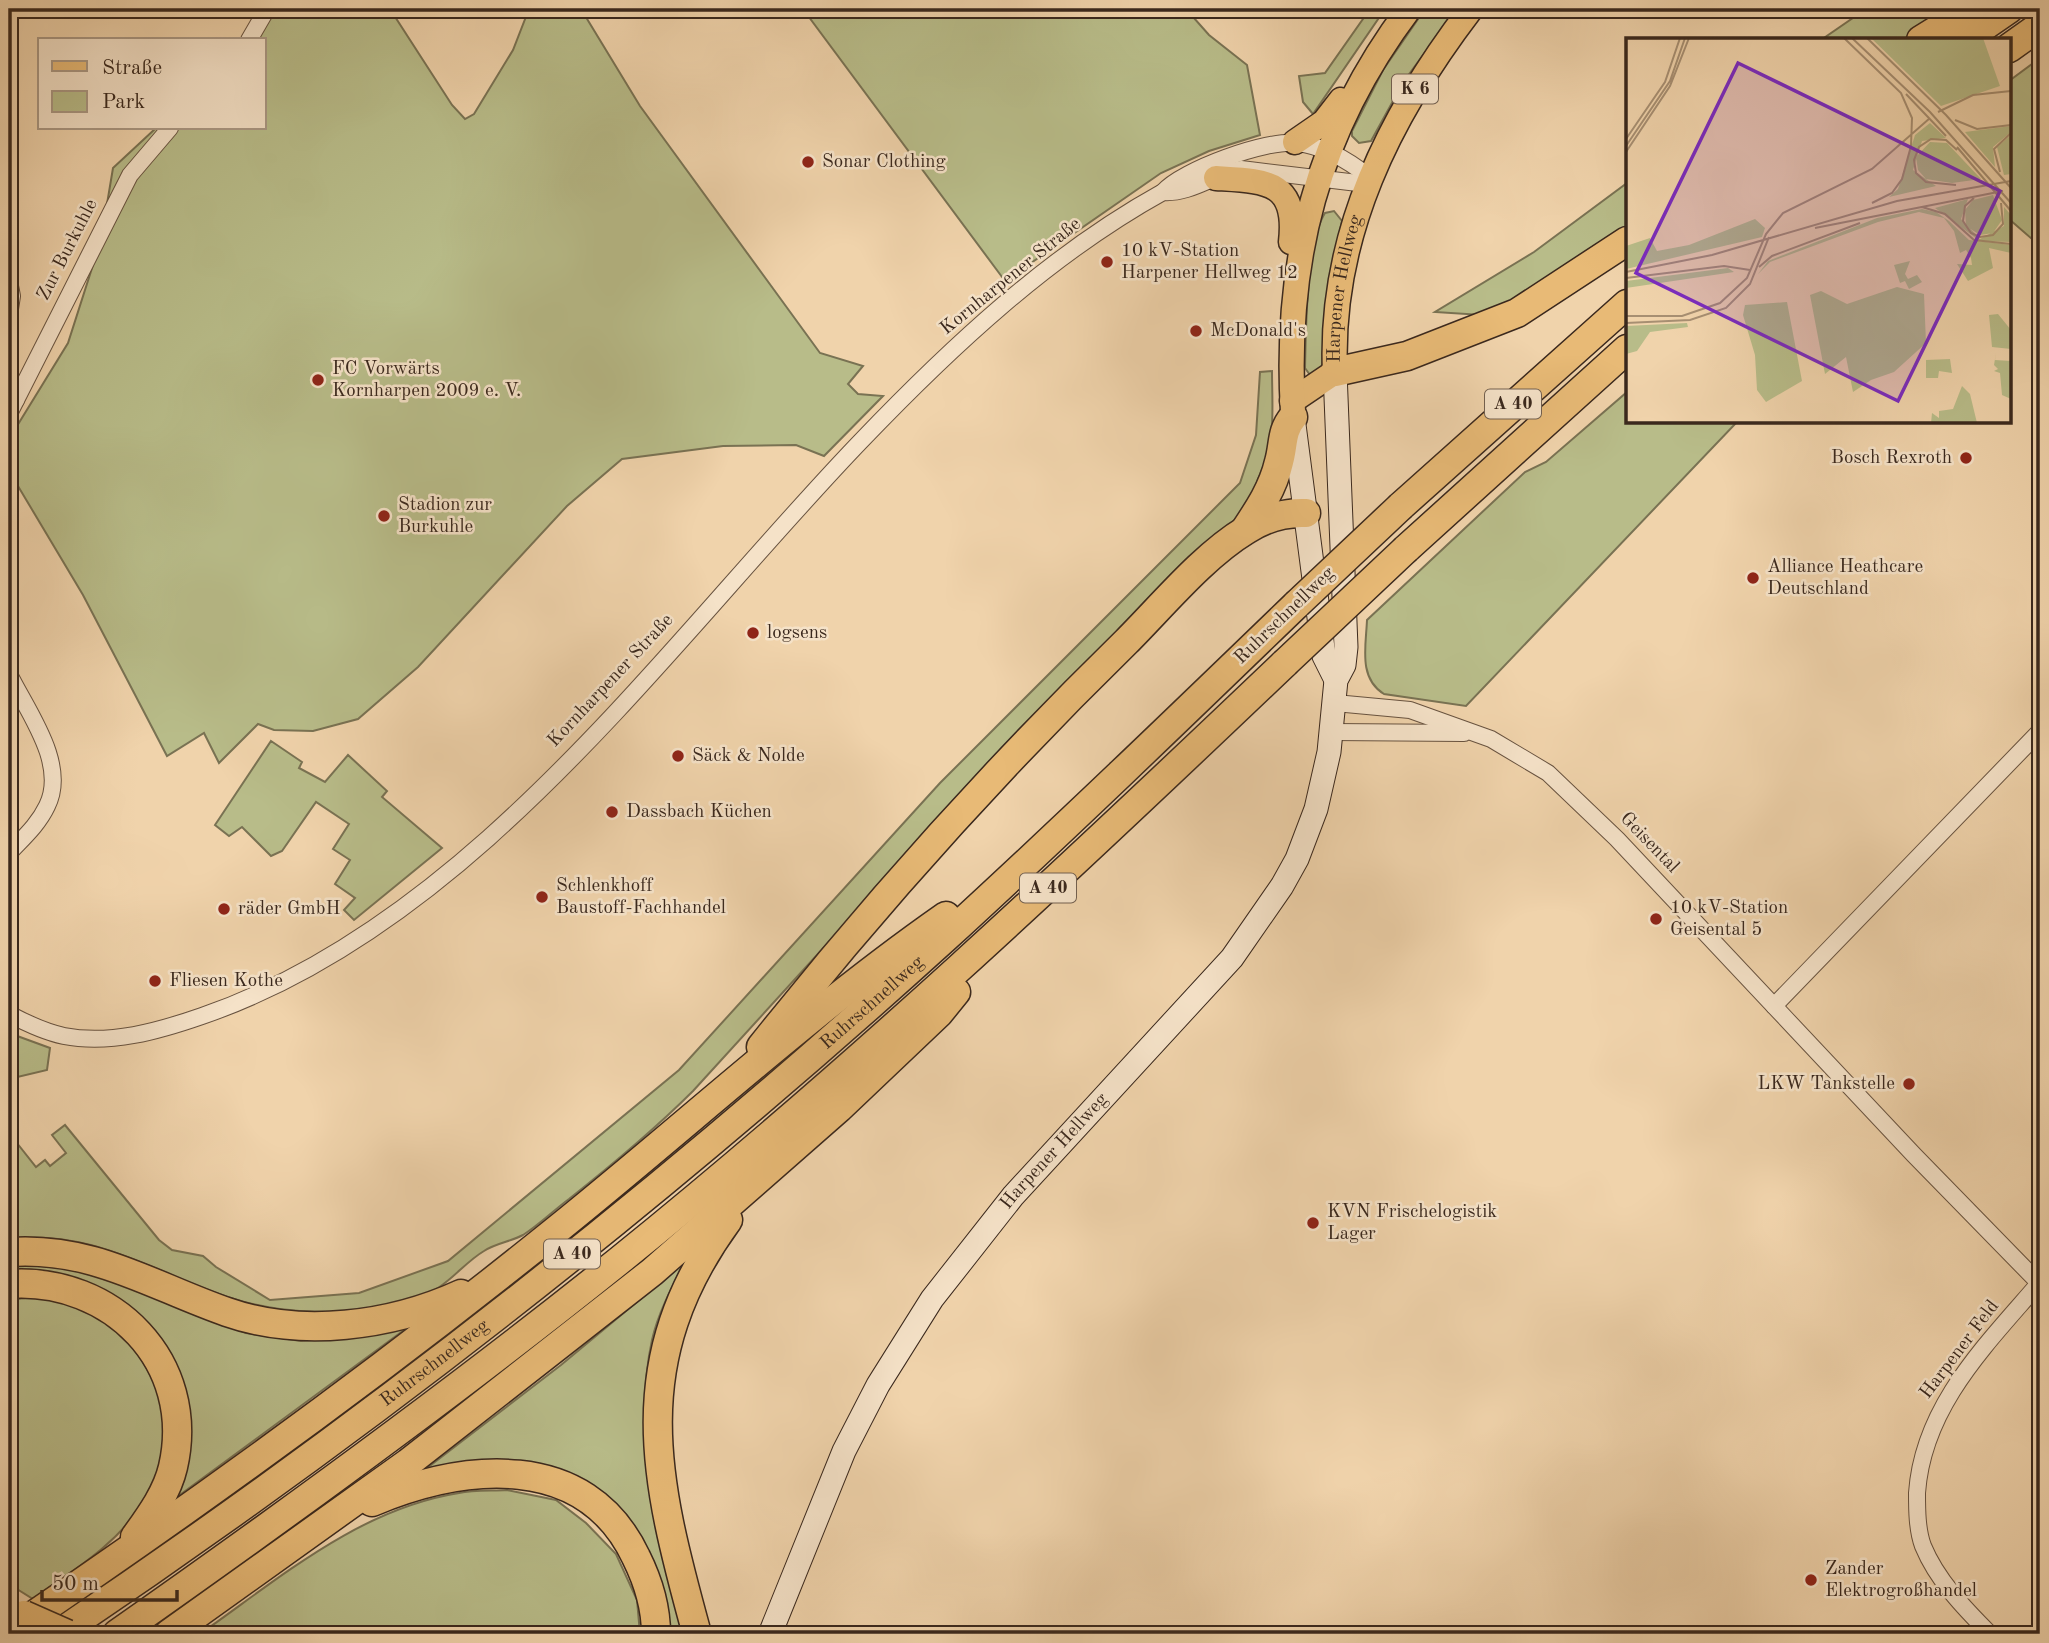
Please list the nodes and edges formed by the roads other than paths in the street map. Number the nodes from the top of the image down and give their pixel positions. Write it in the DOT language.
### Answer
graph roads {
  1 [pos="267,9"];
  2 [pos="1409,9"];
  3 [pos="1472,9"];
  4 [pos="1971,9"];
  5 [pos="2009,9"];
  6 [pos="2040,26"];
  7 [pos="250,38"];
  8 [pos="1924,38"];
  9 [pos="1968,38"];
  10 [pos="2010,47"];
  11 [pos="1356,90"];
  12 [pos="168,130"];
  13 [pos="1295,142"];
  14 [pos="1327,151"];
  15 [pos="1318,177"];
  16 [pos="1216,178"];
  17 [pos="1367,181"];
  18 [pos="1163,192"];
  19 [pos="1626,242"];
  20 [pos="9,281"];
  21 [pos="1294,286"];
  22 [pos="1626,305"];
  23 [pos="9,315"];
  24 [pos="1626,350"];
  25 [pos="1335,372"];
  26 [pos="9,378"];
  27 [pos="13,407"];
  28 [pos="1292,409"];
  29 [pos="1306,513"];
  30 [pos="1245,530"];
  31 [pos="1340,541"];
  32 [pos="9,674"];
  33 [pos="1336,691"];
  34 [pos="2040,731"];
  35 [pos="1332,732"];
  36 [pos="1474,733"];
  37 [pos="1055,836"];
  38 [pos="9,853"];
  39 [pos="1007,926"];
  40 [pos="1774,1006"];
  41 [pos="9,1014"];
  42 [pos="708,1106"];
  43 [pos="775,1166"];
  44 [pos="9,1252"];
  45 [pos="509,1269"];
  46 [pos="2040,1283"];
  47 [pos="9,1284"];
  48 [pos="299,1542"];
  49 [pos="90,1577"];
  50 [pos="13,1613"];
  51 [pos="58,1634"];
  52 [pos="67,1634"];
  53 [pos="117,1634"];
  54 [pos="169,1634"];
  55 [pos="656,1634"];
  56 [pos="696,1634"];
  57 [pos="770,1634"];
  58 [pos="1990,1634"];
  1 -- 7 [label="street"];
  2 -- 11 [label="main road, Harpener Hellweg / K 6"];
  3 -- 17 [label="main road, Harpener Hellweg / K 6"];
  4 -- 8 [label="highway"];
  5 -- 9 [label="highway"];
  6 -- 10 [label="highway"];
  11 -- 13 [label="main road"];
  11 -- 14 [label="main road, Harpener Hellweg / K 6"];
  12 -- 27 [label="street, Zur Burkuhle"];
  13 -- 14 [label="street, Kornharpener Straße"];
  13 -- 18 [label="street, Kornharpener Straße"];
  14 -- 15 [label="main road, Harpener Hellweg / K 6"];
  14 -- 17 [label="street, Kornharpener Straße"];
  15 -- 16 [label="street, Kornharpener Straße"];
  15 -- 17 [label="street, Kornharpener Straße"];
  15 -- 21 [label="main road, Harpener Hellweg / K 6"];
  16 -- 18 [label="street, Kornharpener Straße"];
  16 -- 21 [label="main road"];
  17 -- 25 [label="main road, Harpener Hellweg / K 6"];
  18 -- 41 [label="street, Kornharpener Straße"];
  19 -- 25 [label="highway"];
  20 -- 23 [label="street, Zur Burkuhle"];
  21 -- 28 [label="main road, Harpener Hellweg / K 6"];
  22 -- 37 [label="highway, Ruhrschnellweg / A 40, bridge"];
  24 -- 39 [label="highway, Ruhrschnellweg / A 40, bridge"];
  25 -- 28 [label="main road"];
  25 -- 31 [label="main road, Harpener Hellweg / K 6"];
  26 -- 27 [label="street, Zur Burkuhle"];
  28 -- 29 [label="main road, Harpener Hellweg / K 6"];
  28 -- 30 [label="highway"];
  29 -- 30 [label="highway"];
  29 -- 31 [label="main road"];
  29 -- 33 [label="main road, Harpener Hellweg / K 6"];
  30 -- 42 [label="highway"];
  31 -- 33 [label="main road, Harpener Hellweg / K 6"];
  32 -- 38 [label="street"];
  33 -- 35 [label="main road, Harpener Hellweg / K 6"];
  33 -- 36 [label="street, Geisental"];
  34 -- 40 [label="street"];
  35 -- 36 [label="street, Geisental"];
  35 -- 57 [label="main road, Harpener Hellweg / K 6"];
  36 -- 40 [label="street, Geisental"];
  37 -- 42 [label="highway"];
  37 -- 51 [label="highway, Ruhrschnellweg / A 40"];
  39 -- 43 [label="highway"];
  39 -- 53 [label="highway, Ruhrschnellweg / A 40"];
  40 -- 46 [label="street, Geisental"];
  42 -- 45 [label="highway"];
  43 -- 48 [label="highway"];
  43 -- 56 [label="highway"];
  44 -- 45 [label="highway"];
  45 -- 49 [label="highway"];
  46 -- 58 [label="street, Harpener Feld"];
  47 -- 49 [label="highway"];
  48 -- 54 [label="highway"];
  48 -- 55 [label="highway"];
  49 -- 50 [label="highway"];
  50 -- 52 [label="highway, bridge"];
}
